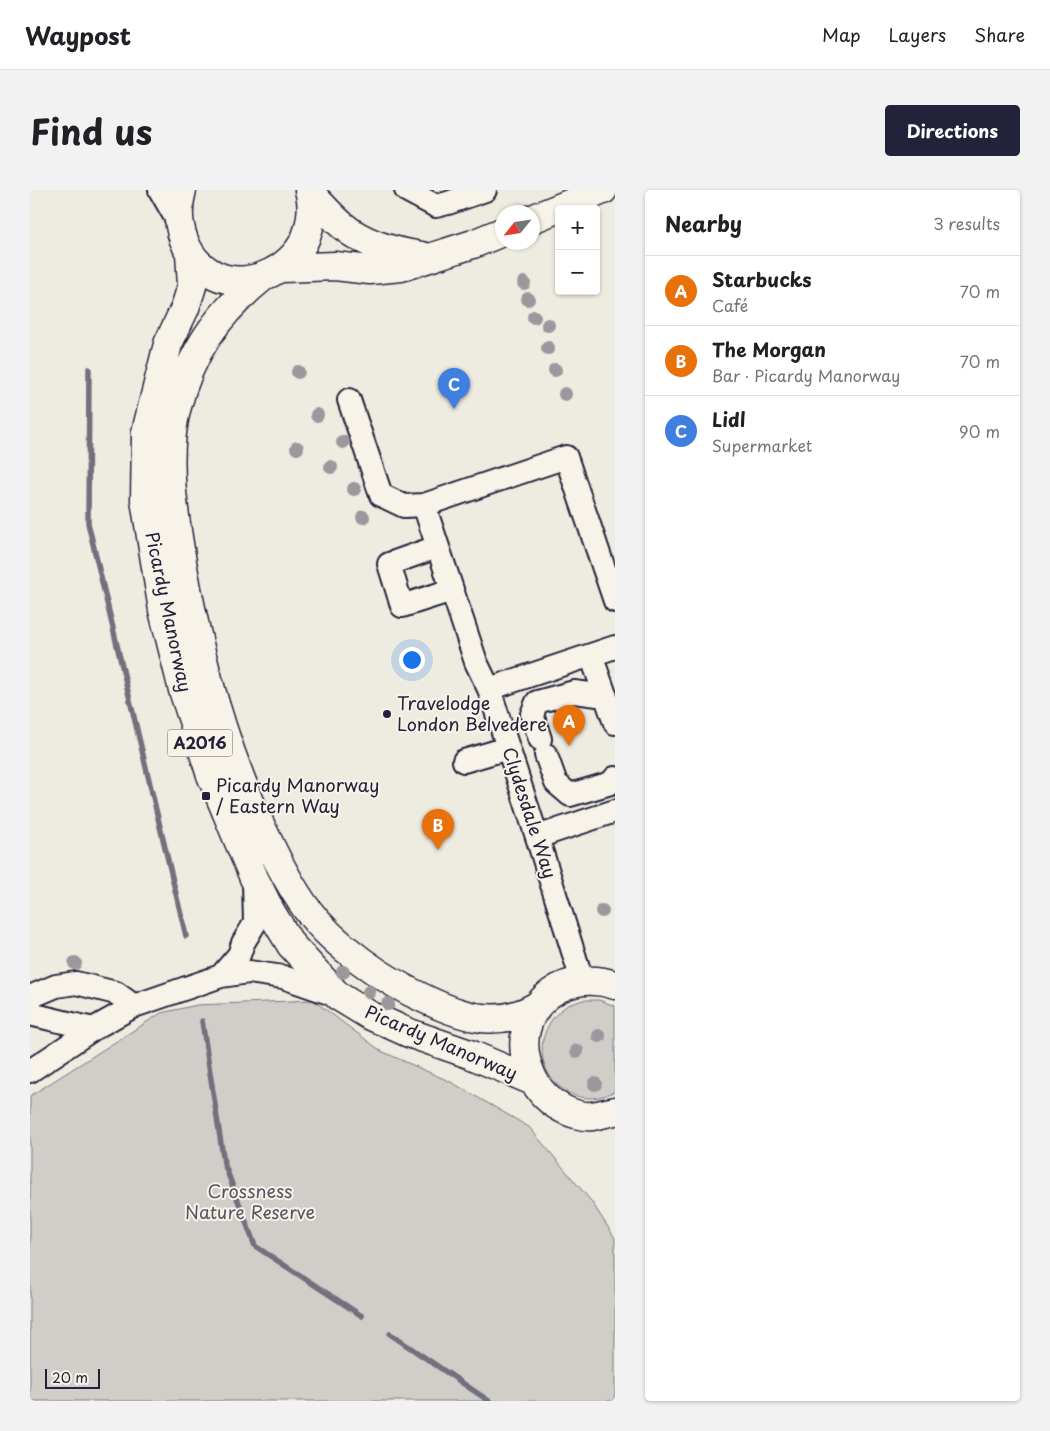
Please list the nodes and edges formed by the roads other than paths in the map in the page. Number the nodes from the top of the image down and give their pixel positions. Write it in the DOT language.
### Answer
graph roads {
  1 [pos="160,190"];
  2 [pos="182,190"];
  3 [pos="406,190"];
  4 [pos="485,190"];
  5 [pos="603,190"];
  6 [pos="309,191"];
  7 [pos="540,216"];
  8 [pos="180,225"];
  9 [pos="495,235"];
  10 [pos="190,253"];
  11 [pos="431,258"];
  12 [pos="273,272"];
  13 [pos="349,400"];
  14 [pos="424,505"];
  15 [pos="437,547"];
  16 [pos="452,590"];
  17 [pos="615,601"];
  18 [pos="615,647"];
  19 [pos="592,655"];
  20 [pos="489,689"];
  21 [pos="606,696"];
  22 [pos="615,723"];
  23 [pos="508,748"];
  24 [pos="464,761"];
  25 [pos="615,778"];
  26 [pos="615,811"];
  27 [pos="538,837"];
  28 [pos="254,878"];
  29 [pos="208,980"];
  30 [pos="603,981"];
  31 [pos="338,996"];
  32 [pos="30,997"];
  33 [pos="134,1006"];
  34 [pos="536,1006"];
  35 [pos="30,1014"];
  36 [pos="93,1029"];
  37 [pos="30,1071"];
  38 [pos="533,1081"];
  39 [pos="603,1114"];
  40 [pos="615,1134"];
  1 -- 8 [label="street"];
  2 -- 8 [label="main road"];
  3 -- 4 [label="street"];
  5 -- 7 [label="main road"];
  6 -- 11 [label="main road"];
  6 -- 12 [label="main road, Picardy Manorway"];
  8 -- 10 [label="main road"];
  9 -- 11 [label="main road"];
  10 -- 12 [label="main road"];
  10 -- 28 [label="main road, Picardy Manorway / A2016"];
  11 -- 12 [label="main road"];
  12 -- 34 [label="main road, Picardy Manorway / A2016"];
  13 -- 14 [label="street"];
  14 -- 15 [label="street, Clydesdale Way"];
  14 -- 17 [label="street"];
  15 -- 16 [label="street, Clydesdale Way"];
  15 -- 16 [label="street"];
  16 -- 20 [label="street, Clydesdale Way"];
  18 -- 19 [label="street"];
  19 -- 20 [label="street"];
  19 -- 21 [label="street"];
  20 -- 23 [label="street, Clydesdale Way"];
  21 -- 22 [label="street"];
  21 -- 25 [label="street"];
  23 -- 24 [label="street"];
  23 -- 27 [label="street, Clydesdale Way"];
  26 -- 27 [label="street"];
  27 -- 30 [label="street, Clydesdale Way"];
  28 -- 29 [label="street"];
  28 -- 31 [label="main road, Picardy Manorway / A2016"];
  29 -- 31 [label="street"];
  29 -- 33 [label="street"];
  30 -- 34 [label="main road, Picardy Manorway"];
  31 -- 38 [label="main road, Picardy Manorway / A2016"];
  32 -- 33 [label="street"];
  33 -- 36 [label="street"];
  34 -- 38 [label="main road"];
  35 -- 36 [label="street"];
  36 -- 37 [label="street"];
  38 -- 39 [label="main road"];
  39 -- 40 [label="main road"];
}
